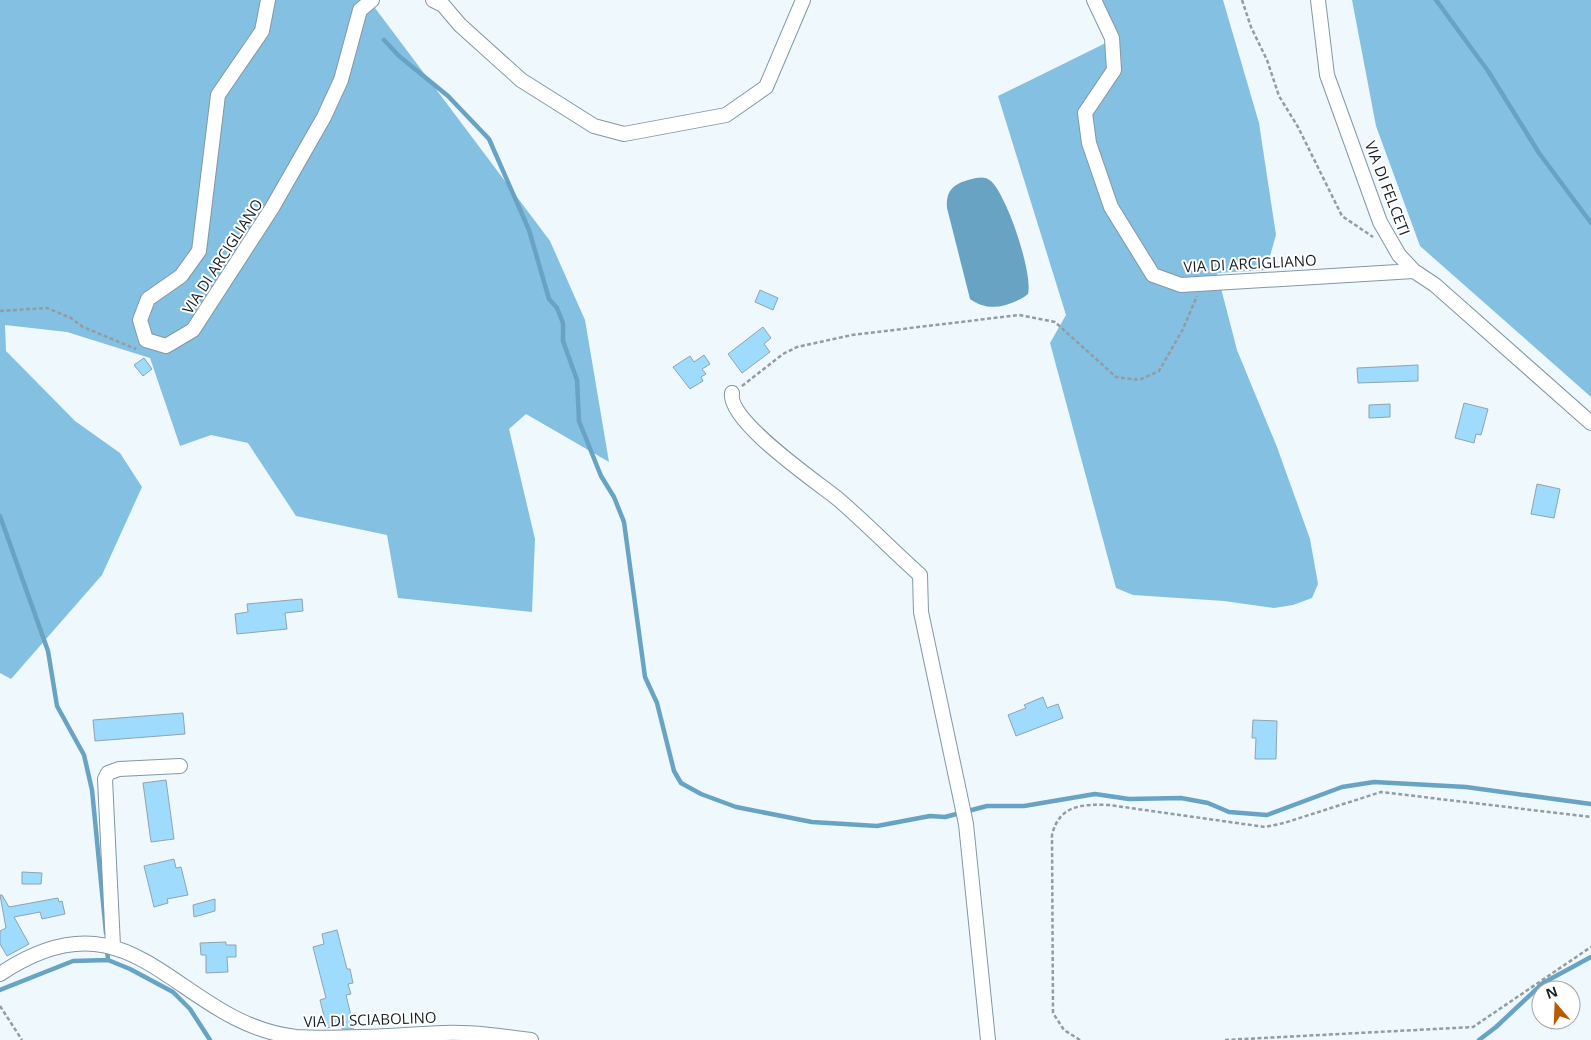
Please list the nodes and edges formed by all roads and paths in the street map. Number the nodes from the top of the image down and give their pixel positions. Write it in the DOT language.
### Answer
graph roads {
  1 [pos="268,0"];
  2 [pos="372,0"];
  3 [pos="433,0"];
  4 [pos="803,0"];
  5 [pos="1094,0"];
  6 [pos="1242,0"];
  7 [pos="1318,0"];
  8 [pos="1377,240"];
  9 [pos="1414,272"];
  10 [pos="1203,283"];
  11 [pos="0,311"];
  12 [pos="153,342"];
  13 [pos="732,394"];
  14 [pos="1591,423"];
  15 [pos="180,766"];
  16 [pos="1591,817"];
  17 [pos="113,946"];
  18 [pos="1591,947"];
  19 [pos="0,974"];
  20 [pos="0,1006"];
  21 [pos="22,1040"];
  22 [pos="531,1040"];
  23 [pos="988,1040"];
  24 [pos="1080,1040"];
  25 [pos="1225,1040"];
  1 -- 12 [label="street, VIA DI ARCIGLIANO"];
  2 -- 12 [label="street, VIA DI ARCIGLIANO"];
  3 -- 4 [label="street"];
  5 -- 10 [label="street, VIA DI ARCIGLIANO"];
  6 -- 8 [label="path"];
  7 -- 9 [label="street, VIA DI FELCETI"];
  9 -- 10 [label="street, VIA DI ARCIGLIANO"];
  9 -- 14 [label="street, VIA DI FELCETI"];
  10 -- 13 [label="path"];
  11 -- 12 [label="path"];
  13 -- 23 [label="street"];
  15 -- 17 [label="street"];
  16 -- 24 [label="path"];
  17 -- 19 [label="street, VIA DI SCIABOLINO"];
  17 -- 22 [label="street, VIA DI SCIABOLINO"];
  18 -- 25 [label="path"];
  20 -- 21 [label="path"];
}
